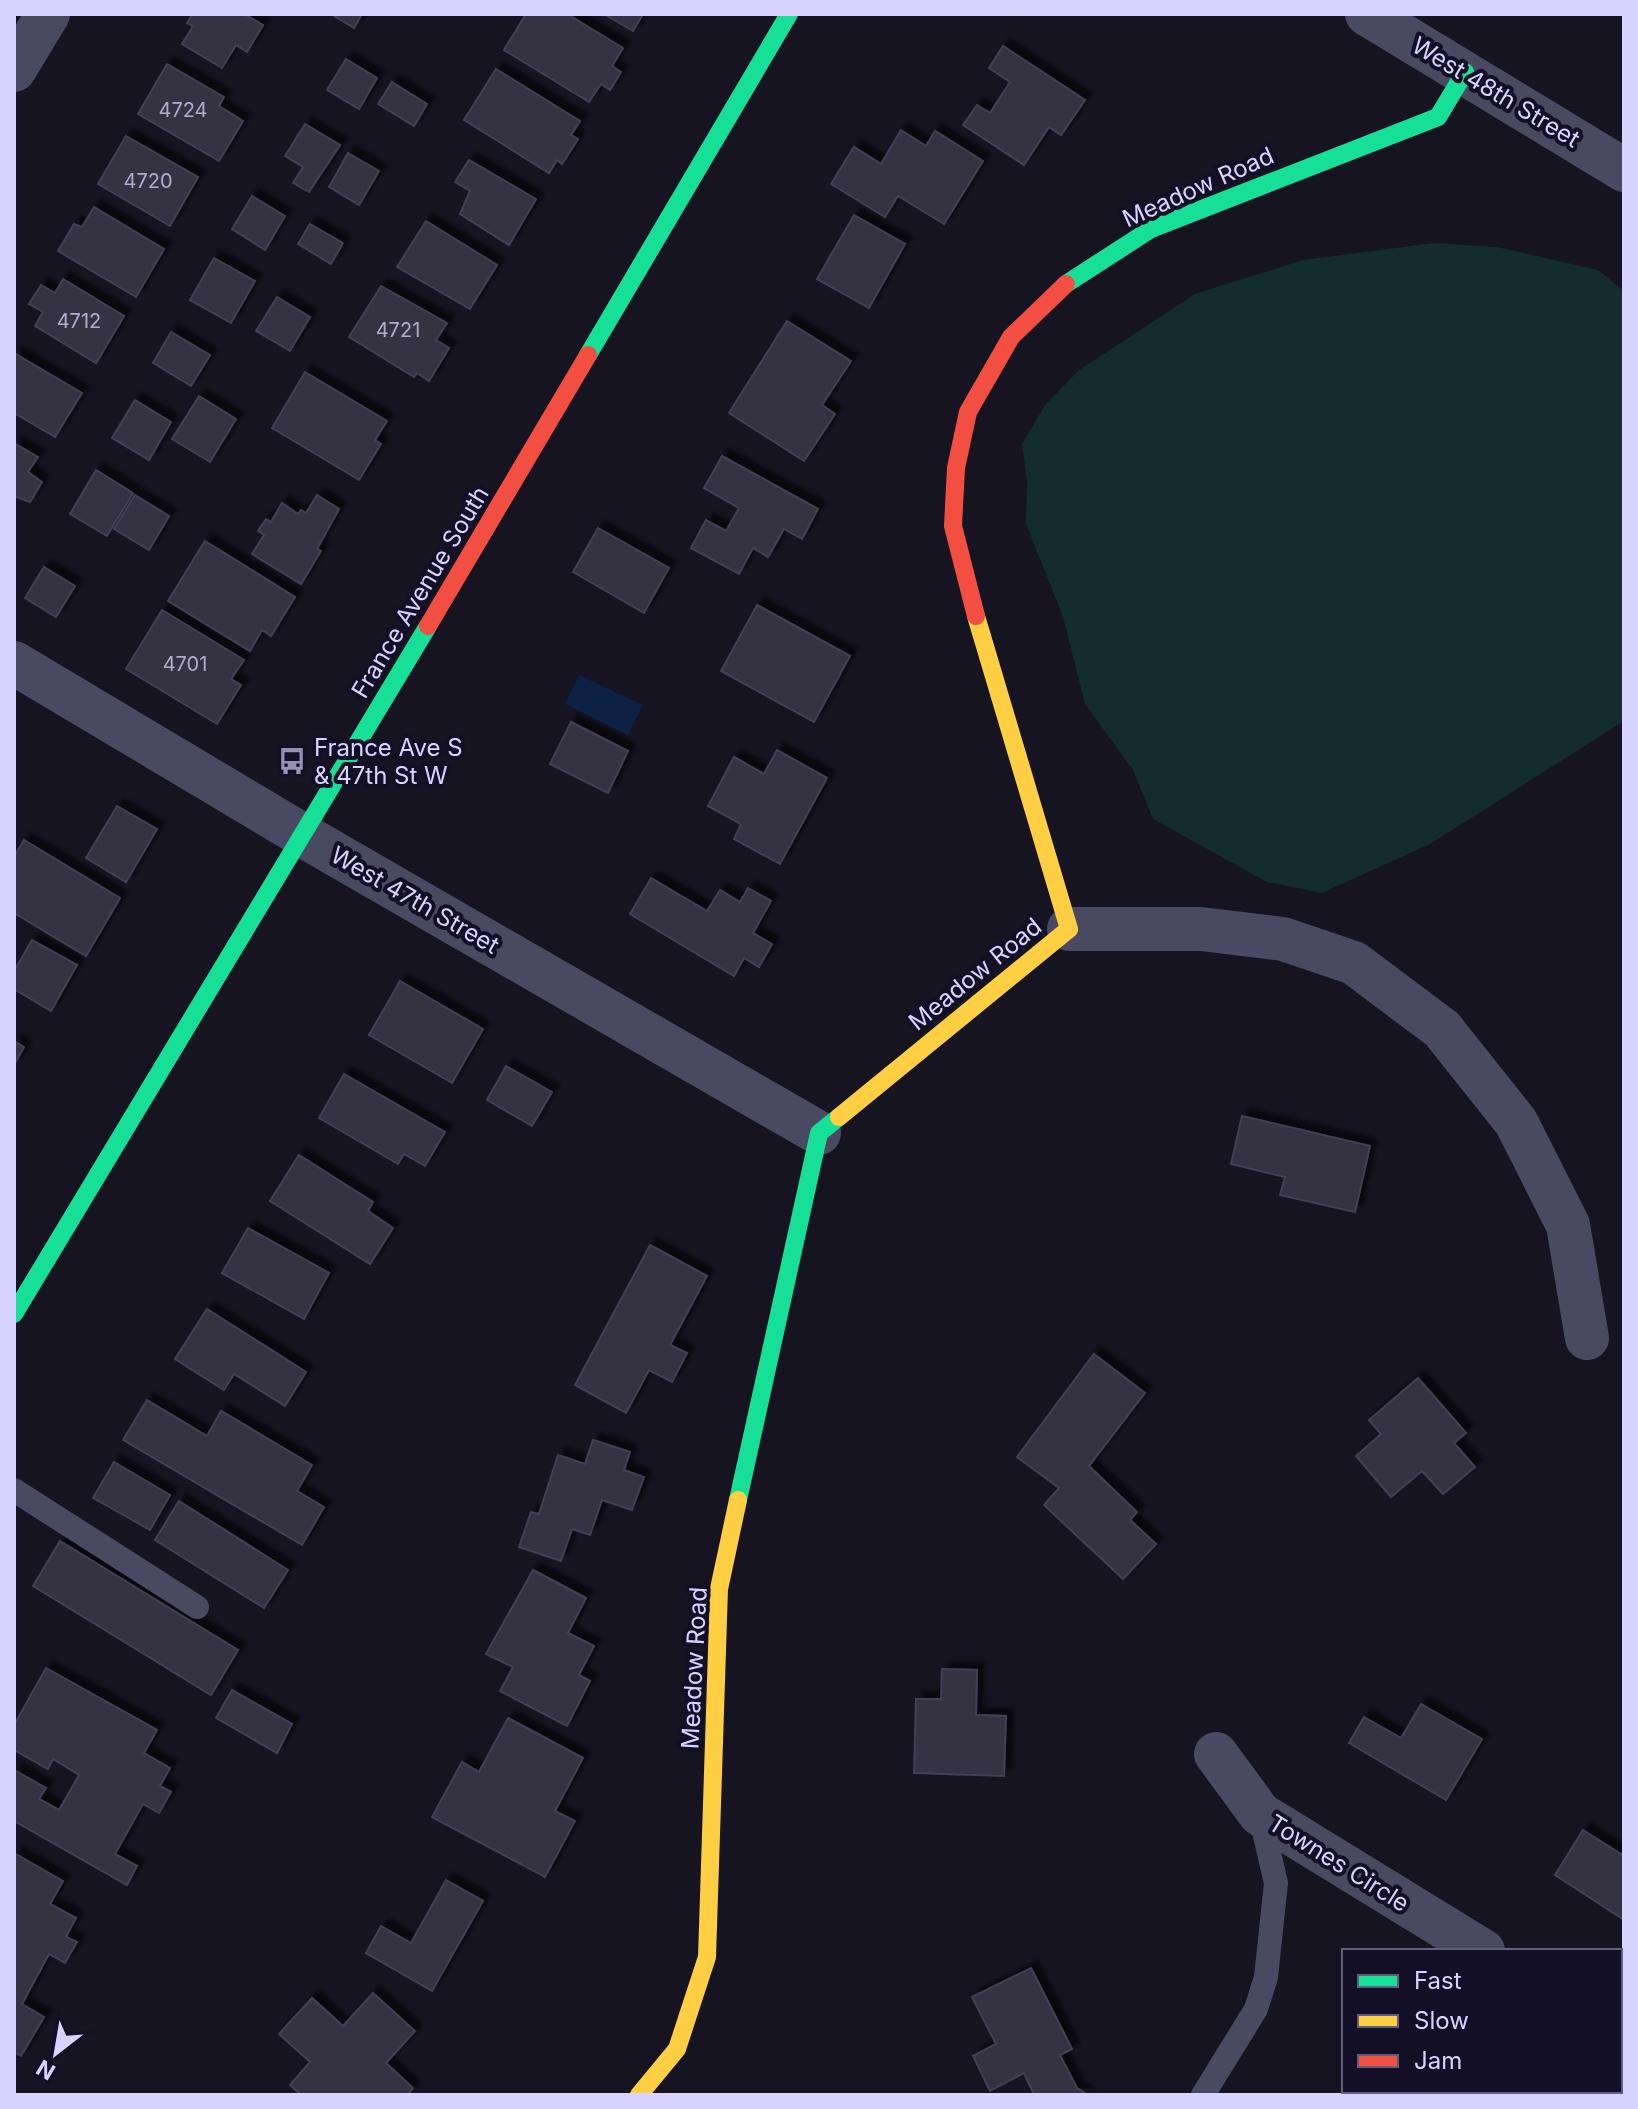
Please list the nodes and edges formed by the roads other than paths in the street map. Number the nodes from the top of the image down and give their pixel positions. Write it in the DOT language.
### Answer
graph roads {
  1 [pos="48,14"];
  2 [pos="789,14"];
  3 [pos="1367,14"];
  4 [pos="14,70"];
  5 [pos="1465,72"];
  6 [pos="1624,170"];
  7 [pos="14,663"];
  8 [pos="304,836"];
  9 [pos="1069,929"];
  10 [pos="819,1133"];
  11 [pos="14,1314"];
  12 [pos="1587,1338"];
  13 [pos="14,1490"];
  14 [pos="197,1607"];
  15 [pos="1216,1754"];
  16 [pos="1260,1814"];
  17 [pos="1480,1949"];
  18 [pos="639,2095"];
  19 [pos="1203,2095"];
  1 -- 4 [label="street"];
  2 -- 8 [label="street, France Avenue South"];
  3 -- 5 [label="street, West 48th Street"];
  5 -- 6 [label="street, West 48th Street"];
  5 -- 9 [label="street, Meadow Road"];
  7 -- 8 [label="street, West 47th Street"];
  8 -- 10 [label="street, West 47th Street"];
  8 -- 11 [label="street, France Avenue South"];
  9 -- 10 [label="street, Meadow Road"];
  9 -- 12 [label="street"];
  10 -- 18 [label="street, Meadow Road"];
  13 -- 14 [label="lane"];
  15 -- 16 [label="street, Townes Circle"];
  16 -- 17 [label="street, Townes Circle"];
  16 -- 19 [label="lane"];
}
